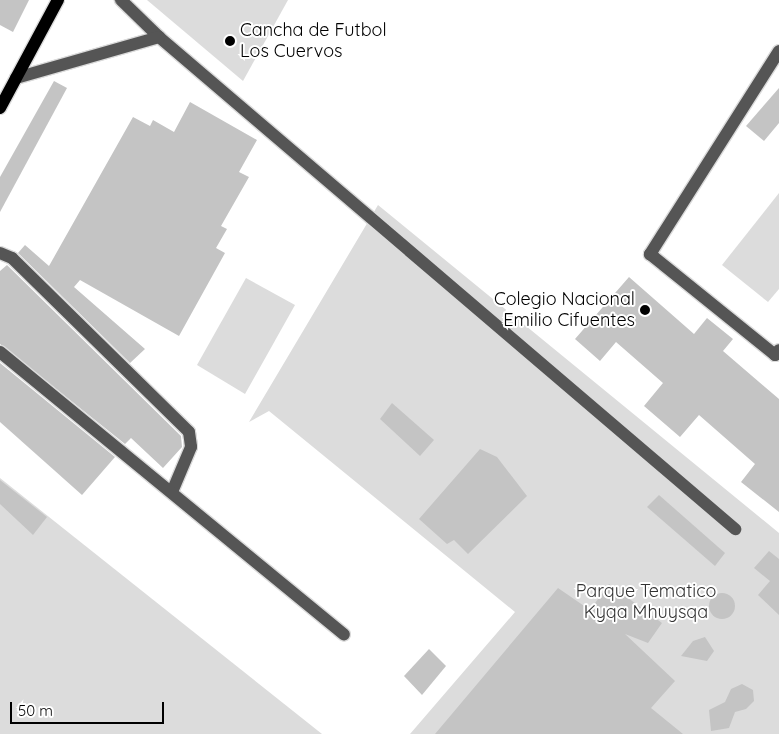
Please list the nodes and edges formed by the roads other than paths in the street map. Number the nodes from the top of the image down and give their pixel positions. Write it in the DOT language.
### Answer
graph roads {
  1 [pos="58,0"];
  2 [pos="121,0"];
  3 [pos="159,37"];
  4 [pos="779,51"];
  5 [pos="16,78"];
  6 [pos="0,108"];
  7 [pos="0,253"];
  8 [pos="779,350"];
  9 [pos="0,352"];
  10 [pos="172,492"];
  11 [pos="735,529"];
  12 [pos="344,635"];
  1 -- 5 [label="main road"];
  2 -- 3 [label="lane"];
  3 -- 5 [label="lane"];
  3 -- 11 [label="lane"];
  4 -- 8 [label="lane"];
  5 -- 6 [label="main road"];
  7 -- 10 [label="lane"];
  9 -- 10 [label="lane"];
  10 -- 12 [label="lane"];
}
